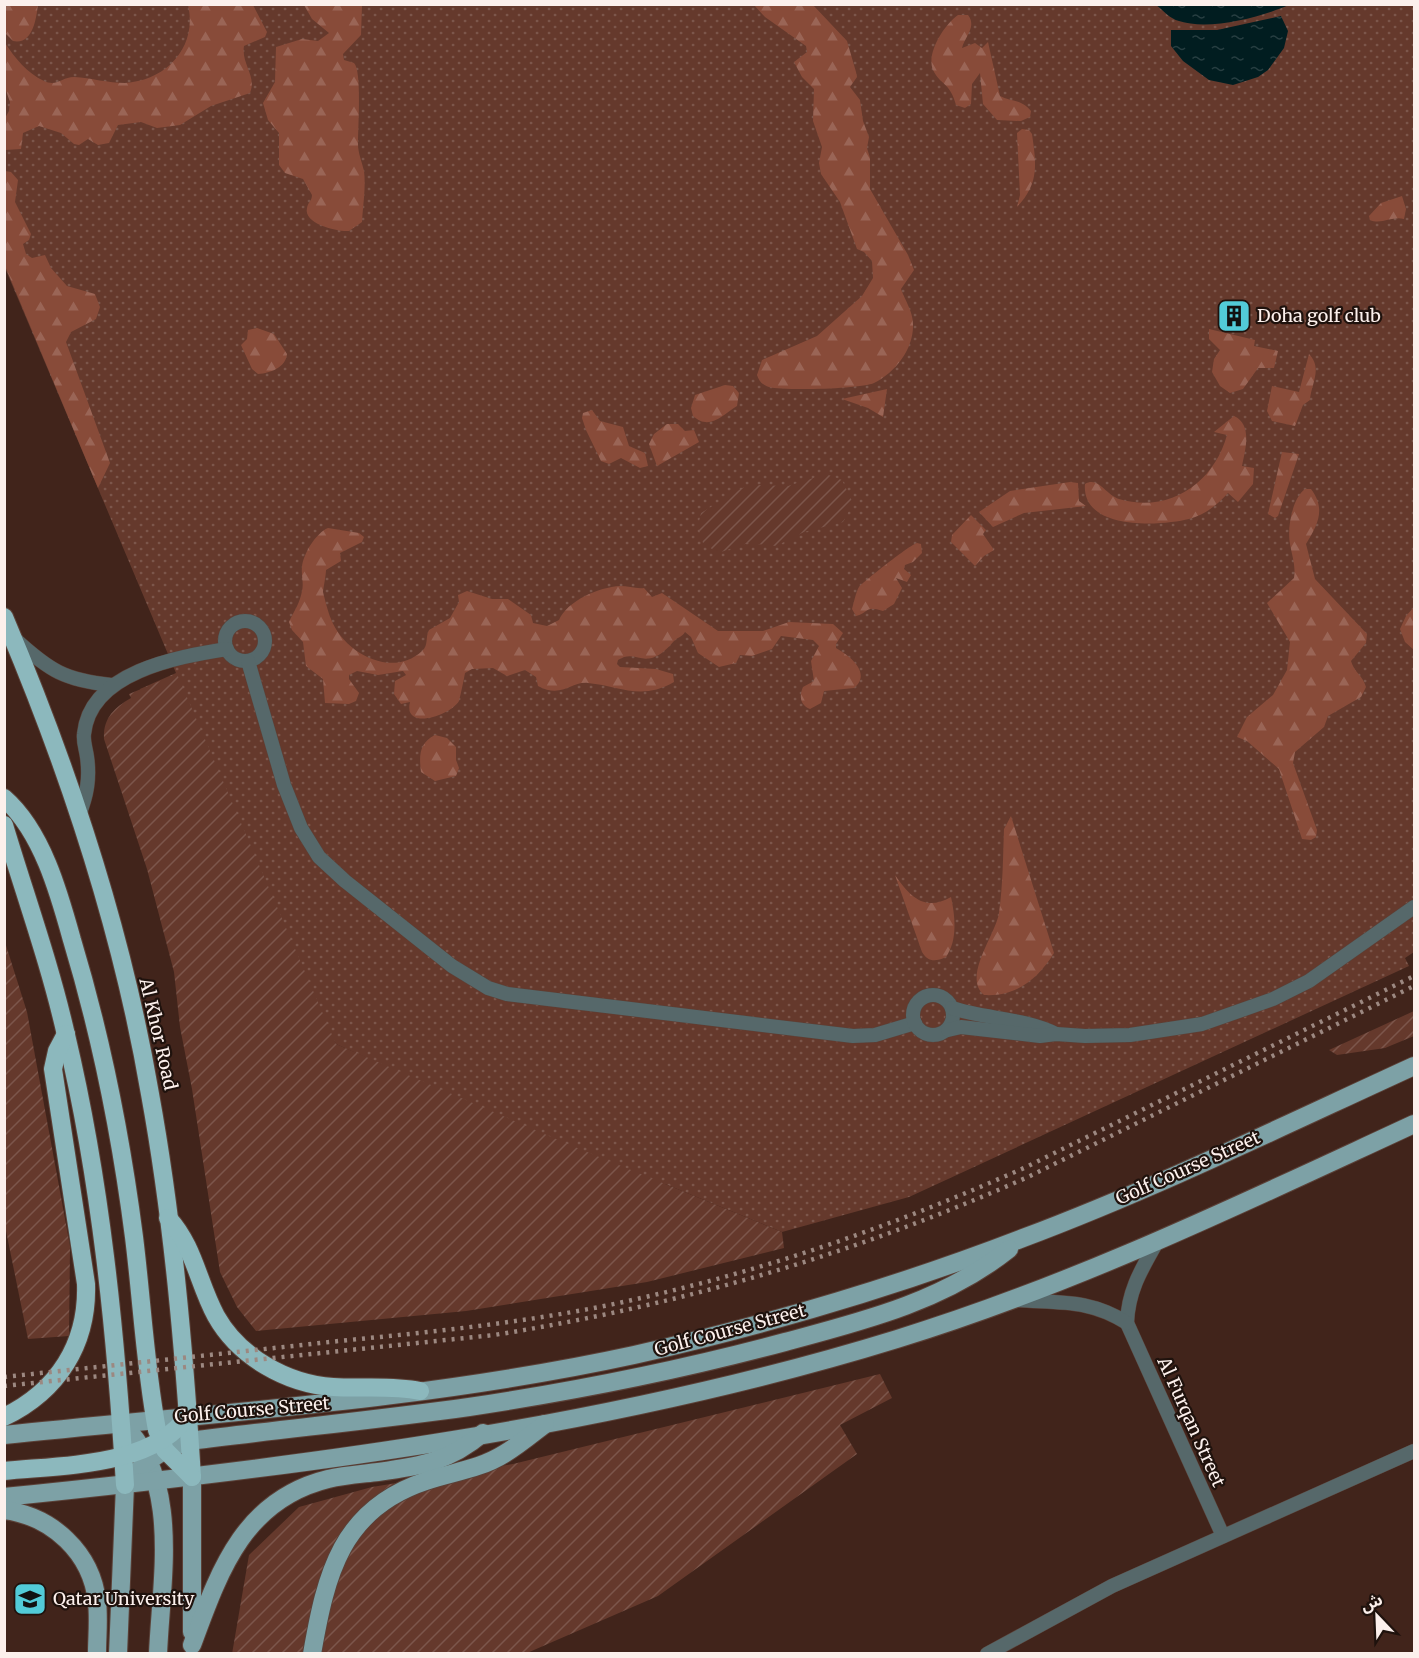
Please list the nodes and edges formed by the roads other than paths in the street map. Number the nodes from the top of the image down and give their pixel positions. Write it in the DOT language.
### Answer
graph roads {
  1 [pos="4,617"];
  2 [pos="13,638"];
  3 [pos="227,649"];
  4 [pos="248,661"];
  5 [pos="111,685"];
  6 [pos="4,798"];
  7 [pos="79,815"];
  8 [pos="4,825"];
  9 [pos="1414,907"];
  10 [pos="952,1008"];
  11 [pos="915,1023"];
  12 [pos="948,1030"];
  13 [pos="66,1034"];
  14 [pos="1056,1034"];
  15 [pos="1414,1066"];
  16 [pos="1414,1124"];
  17 [pos="168,1218"];
  18 [pos="1022,1239"];
  19 [pos="1156,1242"];
  20 [pos="1014,1300"];
  21 [pos="1127,1323"];
  22 [pos="420,1391"];
  23 [pos="188,1415"];
  24 [pos="4,1417"];
  25 [pos="155,1419"];
  26 [pos="548,1422"];
  27 [pos="121,1423"];
  28 [pos="483,1433"];
  29 [pos="4,1435"];
  30 [pos="190,1441"];
  31 [pos="155,1451"];
  32 [pos="1414,1451"];
  33 [pos="123,1455"];
  34 [pos="4,1471"];
  35 [pos="192,1478"];
  36 [pos="157,1482"];
  37 [pos="125,1485"];
  38 [pos="4,1497"];
  39 [pos="4,1510"];
  40 [pos="1222,1536"];
  41 [pos="192,1649"];
  42 [pos="97,1653"];
  43 [pos="118,1653"];
  44 [pos="158,1653"];
  45 [pos="312,1653"];
  46 [pos="987,1653"];
  1 -- 2 [label="highway, Al Khor Road"];
  2 -- 5 [label="street"];
  2 -- 7 [label="highway, Al Khor Road"];
  3 -- 4 [label="street"];
  3 -- 4 [label="street"];
  3 -- 5 [label="street"];
  4 -- 11 [label="street"];
  5 -- 7 [label="street"];
  6 -- 25 [label="highway"];
  7 -- 17 [label="highway, Al Khor Road"];
  8 -- 13 [label="highway"];
  9 -- 14 [label="street"];
  10 -- 11 [label="street"];
  10 -- 12 [label="street"];
  10 -- 14 [label="street"];
  11 -- 12 [label="street"];
  12 -- 14 [label="street"];
  13 -- 24 [label="highway"];
  13 -- 27 [label="highway"];
  15 -- 18 [label="main road, Golf Course Street"];
  16 -- 19 [label="main road"];
  17 -- 22 [label="highway"];
  17 -- 23 [label="highway, Al Khor Road"];
  18 -- 22 [label="main road, Golf Course Street"];
  18 -- 30 [label="main road"];
  19 -- 20 [label="main road"];
  19 -- 21 [label="street, Al Furqan Street"];
  20 -- 21 [label="street"];
  20 -- 26 [label="main road"];
  21 -- 40 [label="street, Al Furqan Street"];
  22 -- 23 [label="main road, Golf Course Street"];
  23 -- 25 [label="main road, Golf Course Street"];
  23 -- 30 [label="highway, Al Khor Road"];
  23 -- 31 [label="highway"];
  25 -- 27 [label="main road, Golf Course Street"];
  25 -- 31 [label="highway"];
  26 -- 28 [label="main road"];
  26 -- 45 [label="main road"];
  27 -- 29 [label="main road, Golf Course Street"];
  27 -- 31 [label="main road"];
  27 -- 33 [label="highway"];
  28 -- 35 [label="main road"];
  28 -- 41 [label="main road"];
  30 -- 31 [label="main road"];
  30 -- 35 [label="highway, Al Khor Road"];
  31 -- 33 [label="highway"];
  31 -- 35 [label="highway"];
  31 -- 36 [label="main road"];
  31 -- 37 [label="main road"];
  32 -- 40 [label="street"];
  33 -- 34 [label="highway"];
  33 -- 37 [label="highway"];
  35 -- 36 [label="main road"];
  35 -- 41 [label="main road"];
  36 -- 37 [label="main road"];
  36 -- 44 [label="main road"];
  37 -- 38 [label="main road"];
  37 -- 43 [label="main road"];
  39 -- 42 [label="main road"];
  40 -- 46 [label="street"];
}
